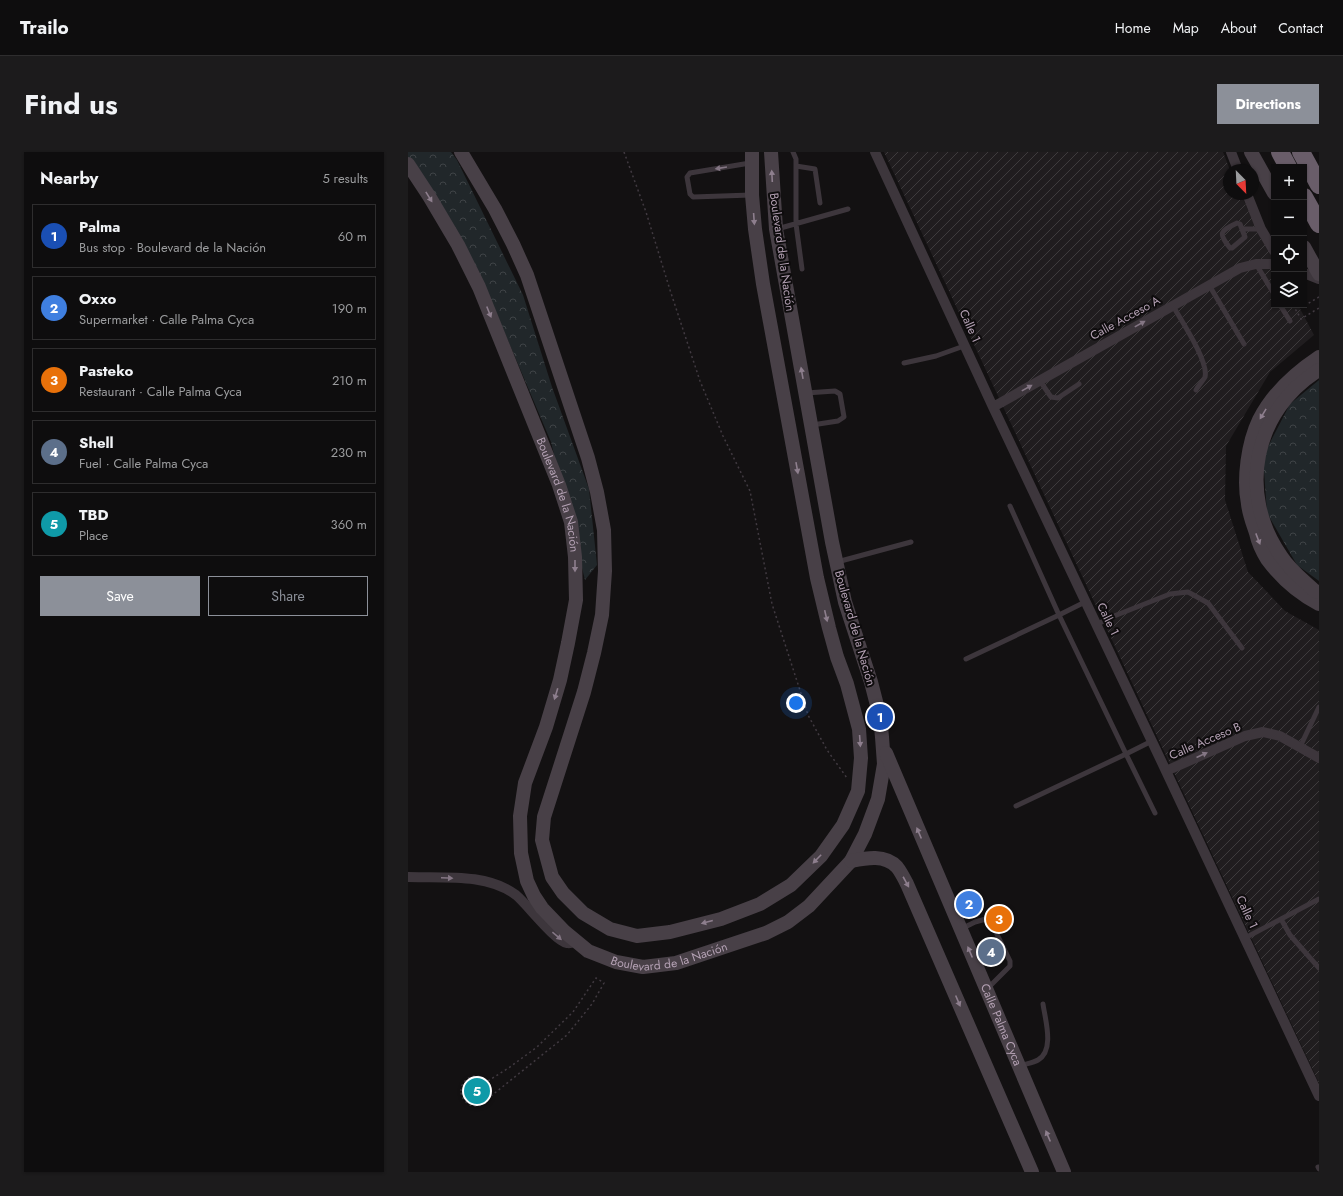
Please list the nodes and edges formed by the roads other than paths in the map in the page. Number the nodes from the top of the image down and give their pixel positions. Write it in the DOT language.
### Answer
graph roads {
  1 [pos="461,152"];
  2 [pos="793,152"];
  3 [pos="876,152"];
  4 [pos="1231,152"];
  5 [pos="1251,152"];
  6 [pos="1280,152"];
  7 [pos="1301,152"];
  8 [pos="774,153"];
  9 [pos="752,157"];
  10 [pos="408,164"];
  11 [pos="1236,164"];
  12 [pos="1286,164"];
  13 [pos="796,166"];
  14 [pos="1319,185"];
  15 [pos="1271,189"];
  16 [pos="752,195"];
  17 [pos="1249,200"];
  18 [pos="1306,200"];
  19 [pos="820,203"];
  20 [pos="848,209"];
  21 [pos="796,224"];
  22 [pos="1319,224"];
  23 [pos="776,229"];
  24 [pos="1243,229"];
  25 [pos="1261,229"];
  26 [pos="1271,246"];
  27 [pos="1307,253"];
  28 [pos="1256,264"];
  29 [pos="1271,264"];
  30 [pos="802,269"];
  31 [pos="1307,274"];
  32 [pos="1319,274"];
  33 [pos="1319,279"];
  34 [pos="1209,285"];
  35 [pos="1271,289"];
  36 [pos="1173,306"];
  37 [pos="1282,308"];
  38 [pos="1290,321"];
  39 [pos="1244,344"];
  40 [pos="964,346"];
  41 [pos="1319,357"];
  42 [pos="904,363"];
  43 [pos="1319,370"];
  44 [pos="1040,381"];
  45 [pos="1079,384"];
  46 [pos="1196,390"];
  47 [pos="805,393"];
  48 [pos="993,407"];
  49 [pos="811,426"];
  50 [pos="790,429"];
  51 [pos="1010,506"];
  52 [pos="911,542"];
  53 [pos="836,562"];
  54 [pos="1319,592"];
  55 [pos="1085,602"];
  56 [pos="1319,604"];
  57 [pos="1059,614"];
  58 [pos="1096,625"];
  59 [pos="1242,648"];
  60 [pos="966,659"];
  61 [pos="1319,707"];
  62 [pos="1152,741"];
  63 [pos="883,745"];
  64 [pos="1300,747"];
  65 [pos="1126,754"];
  66 [pos="1319,758"];
  67 [pos="1166,771"];
  68 [pos="1016,806"];
  69 [pos="1155,812"];
  70 [pos="851,861"];
  71 [pos="408,877"];
  72 [pos="1319,899"];
  73 [pos="1281,919"];
  74 [pos="960,929"];
  75 [pos="1245,938"];
  76 [pos="576,941"];
  77 [pos="1319,968"];
  78 [pos="986,990"];
  79 [pos="1043,1004"];
  80 [pos="1019,1066"];
  81 [pos="1319,1096"];
  82 [pos="1032,1172"];
  83 [pos="1064,1172"];
  50 -- 1 [label="main road, Boulevard de la Nación, one-way"];
  2 -- 13 [label="lane"];
  3 -- 40 [label="street, Calle 1"];
  4 -- 11 [label="street"];
  5 -- 15 [label="main road"];
  6 -- 12 [label="highway"];
  7 -- 14 [label="highway"];
  23 -- 8 [label="main road, Boulevard de la Nación, one-way"];
  9 -- 16 [label="main road, Boulevard de la Nación"];
  9 -- 16 [label="lane, one-way"];
  10 -- 76 [label="main road, Boulevard de la Nación, one-way"];
  13 -- 19 [label="lane"];
  13 -- 21 [label="lane"];
  16 -- 50 [label="main road, Boulevard de la Nación, one-way"];
  17 -- 25 [label="street"];
  18 -- 22 [label="highway"];
  20 -- 21 [label="lane"];
  21 -- 23 [label="lane"];
  21 -- 30 [label="lane"];
  47 -- 23 [label="main road, Boulevard de la Nación, one-way"];
  24 -- 24 [label="lane"];
  24 -- 25 [label="lane"];
  25 -- 26 [label="street"];
  27 -- 32 [label="main road"];
  28 -- 29 [label="street, Calle Acceso A"];
  28 -- 34 [label="street, Calle Acceso A"];
  28 -- 35 [label="lane"];
  31 -- 33 [label="street"];
  34 -- 36 [label="street, Calle Acceso A"];
  34 -- 39 [label="lane"];
  44 -- 36 [label="street, Calle Acceso A, one-way"];
  36 -- 46 [label="lane"];
  37 -- 38 [label="lane"];
  40 -- 42 [label="lane"];
  40 -- 48 [label="street, Calle 1"];
  41 -- 56 [label="main road, one-way"];
  43 -- 54 [label="main road"];
  44 -- 45 [label="lane"];
  48 -- 44 [label="street, Calle Acceso A, one-way"];
  47 -- 49 [label="main road, Boulevard de la Nación"];
  47 -- 49 [label="lane"];
  48 -- 55 [label="street, Calle 1"];
  49 -- 50 [label="main road"];
  49 -- 53 [label="main road, Boulevard de la Nación"];
  51 -- 57 [label="lane"];
  52 -- 53 [label="lane"];
  53 -- 63 [label="main road, Boulevard de la Nación"];
  55 -- 57 [label="lane"];
  55 -- 58 [label="street, Calle 1"];
  57 -- 60 [label="lane"];
  57 -- 65 [label="lane"];
  58 -- 59 [label="lane"];
  58 -- 62 [label="street, Calle 1"];
  61 -- 64 [label="lane"];
  62 -- 65 [label="lane"];
  62 -- 67 [label="street, Calle 1"];
  63 -- 70 [label="main road, Boulevard de la Nación"];
  74 -- 63 [label="main road, Calle Palma Cyca, one-way"];
  64 -- 66 [label="street, Calle Acceso B"];
  67 -- 64 [label="street, Calle Acceso B, one-way"];
  65 -- 68 [label="lane"];
  65 -- 69 [label="lane"];
  67 -- 75 [label="street, Calle 1"];
  70 -- 76 [label="main road, Boulevard de la Nación"];
  70 -- 82 [label="main road, one-way"];
  71 -- 76 [label="street, one-way"];
  72 -- 73 [label="lane"];
  73 -- 75 [label="lane"];
  73 -- 77 [label="lane"];
  78 -- 74 [label="main road, Calle Palma Cyca, one-way"];
  74 -- 78 [label="lane"];
  75 -- 81 [label="street, Calle 1"];
  78 -- 80 [label="main road, Calle Palma Cyca"];
  79 -- 80 [label="lane"];
  83 -- 80 [label="main road, Calle Palma Cyca, one-way"];
}
